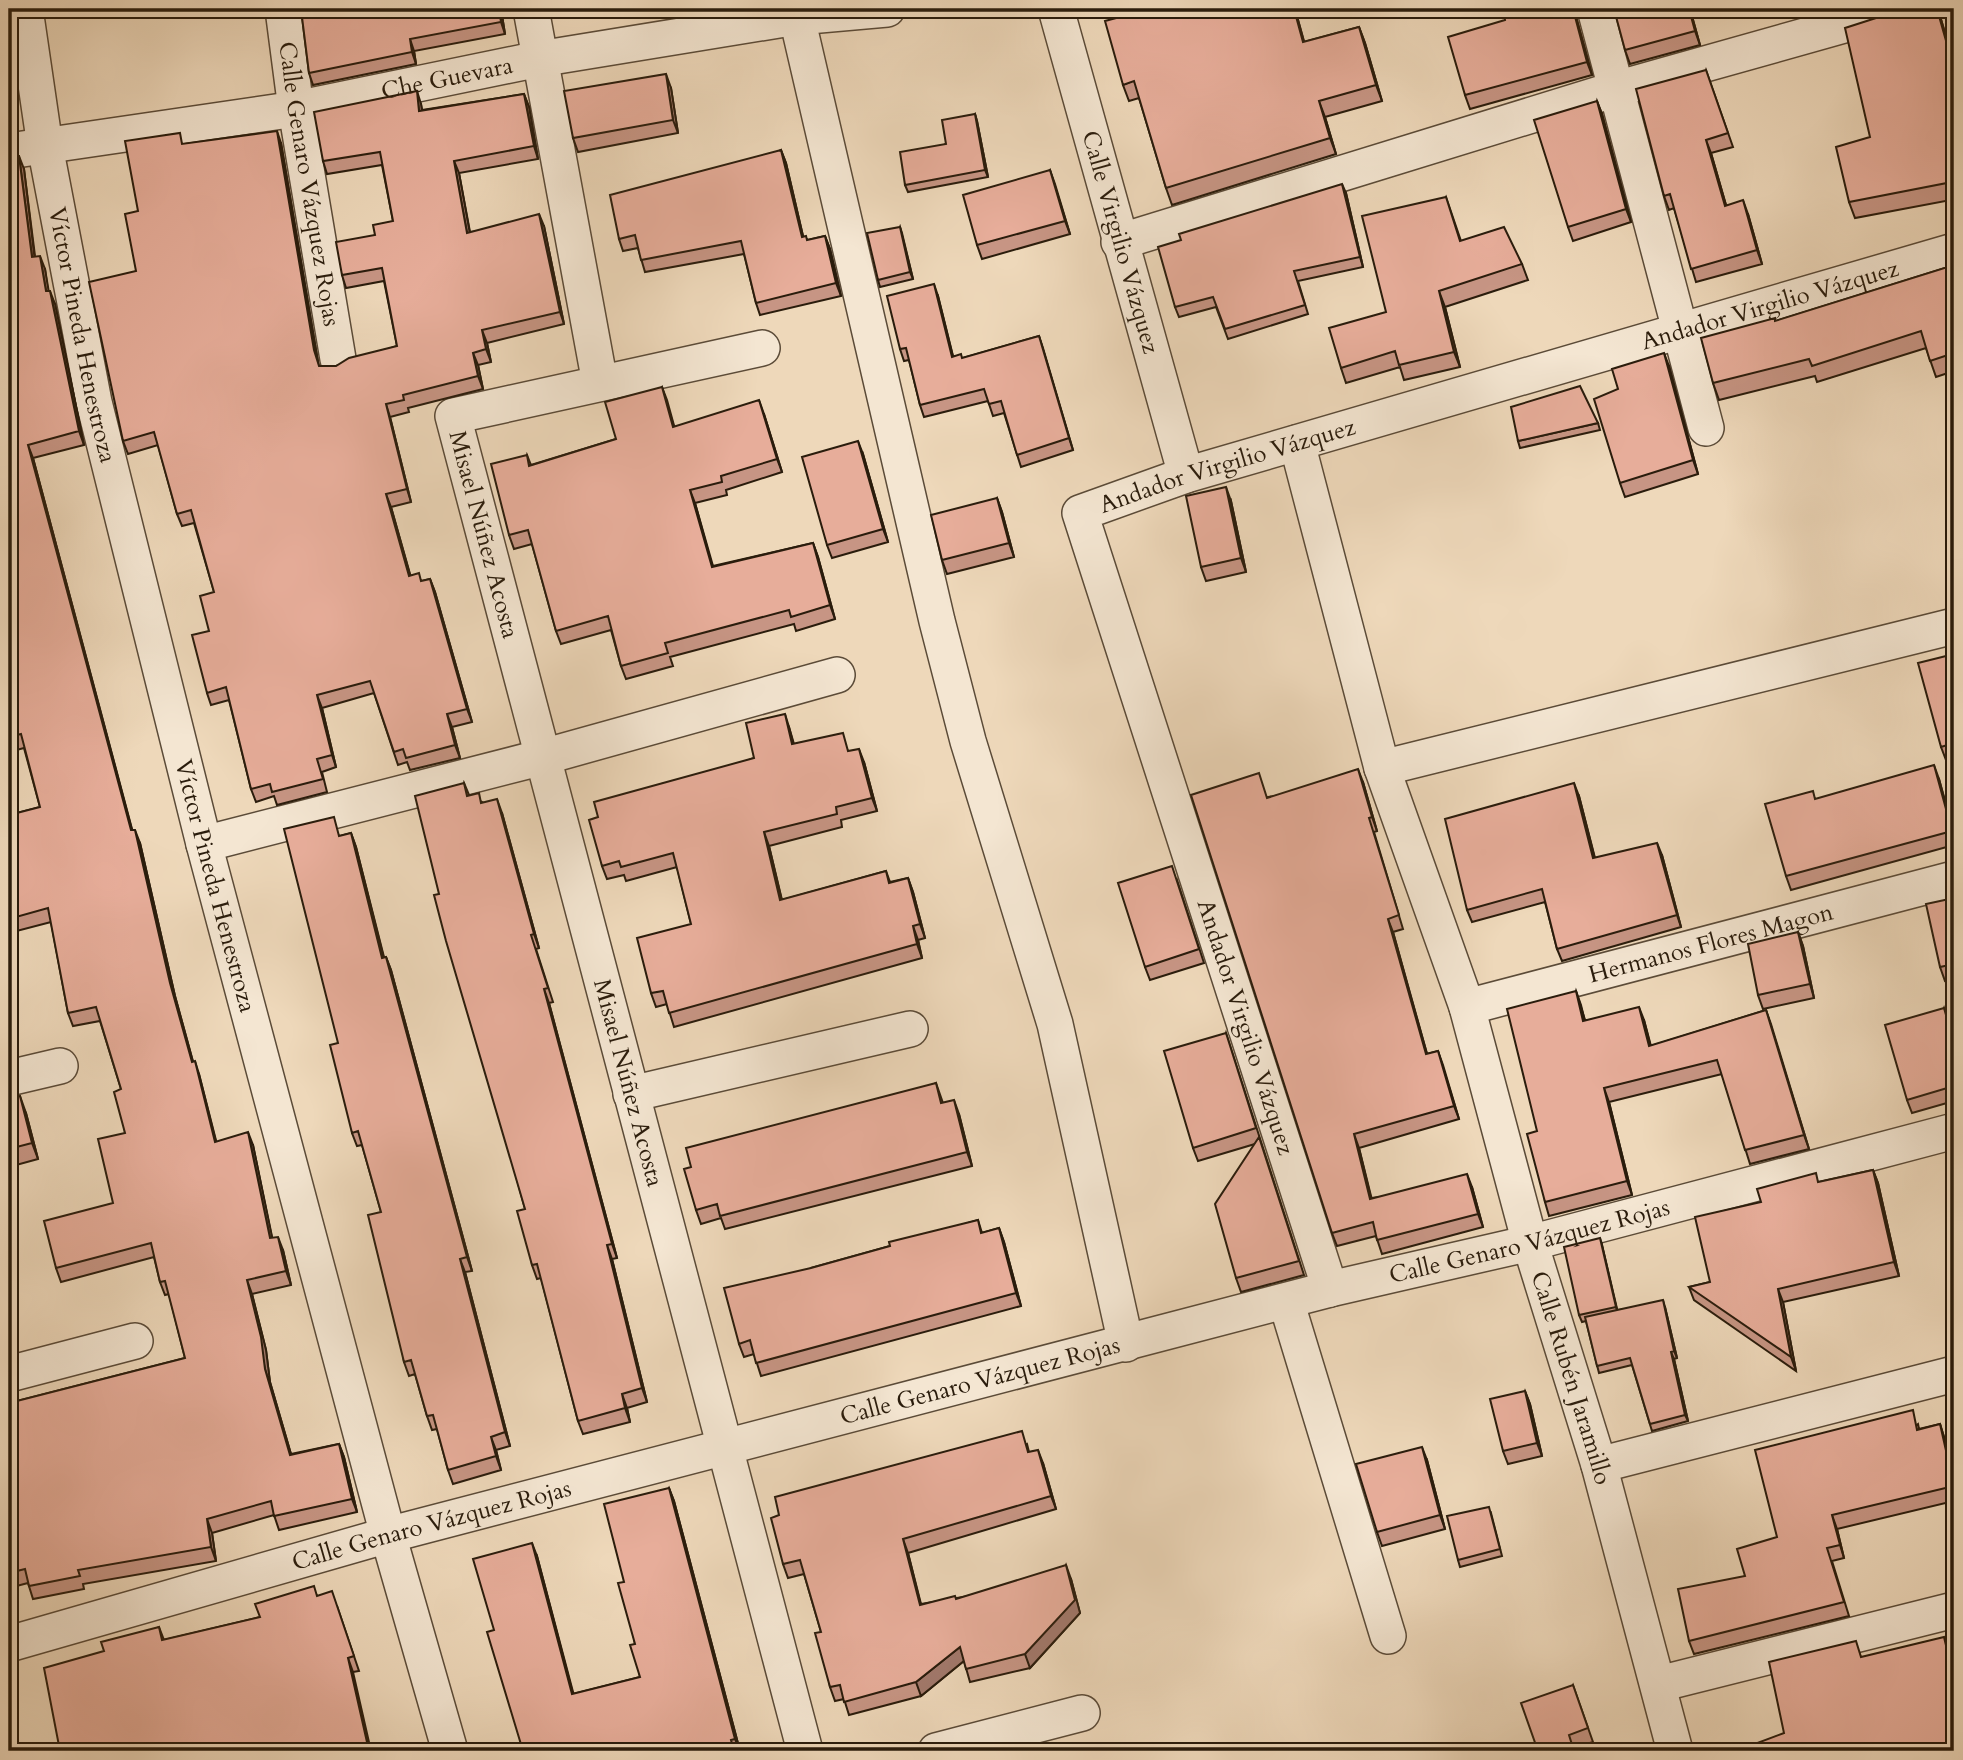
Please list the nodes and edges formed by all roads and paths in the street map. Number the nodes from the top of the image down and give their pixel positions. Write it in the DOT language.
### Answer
graph roads {
  1 [pos="25,9"];
  2 [pos="283,9"];
  3 [pos="531,9"];
  4 [pos="887,9"];
  5 [pos="1056,9"];
  6 [pos="1595,9"];
  7 [pos="1901,9"];
  8 [pos="796,13"];
  9 [pos="539,59"];
  10 [pos="1616,89"];
  11 [pos="296,109"];
  12 [pos="45,146"];
  13 [pos="9,151"];
  14 [pos="1119,242"];
  15 [pos="1954,251"];
  16 [pos="1680,331"];
  17 [pos="762,348"];
  18 [pos="338,359"];
  19 [pos="600,383"];
  20 [pos="1706,428"];
  21 [pos="1297,443"];
  22 [pos="1186,475"];
  23 [pos="1954,626"];
  24 [pos="836,675"];
  25 [pos="543,757"];
  26 [pos="1382,768"];
  27 [pos="204,844"];
  28 [pos="1954,879"];
  29 [pos="1467,1007"];
  30 [pos="910,1029"];
  31 [pos="60,1066"];
  32 [pos="9,1078"];
  33 [pos="631,1094"];
  34 [pos="1954,1131"];
  35 [pos="1530,1243"];
  36 [pos="1330,1289"];
  37 [pos="1286,1301"];
  38 [pos="135,1342"];
  39 [pos="1126,1344"];
  40 [pos="9,1374"];
  41 [pos="1954,1374"];
  42 [pos="725,1448"];
  43 [pos="1599,1465"];
  44 [pos="388,1535"];
  45 [pos="1954,1610"];
  46 [pos="1388,1636"];
  47 [pos="9,1644"];
  48 [pos="1659,1684"];
  49 [pos="1082,1713"];
  50 [pos="450,1751"];
  51 [pos="805,1751"];
  52 [pos="936,1751"];
  53 [pos="1675,1751"];
  1 -- 12 [label="street, Víctor Pineda Henestroza"];
  2 -- 11 [label="street, Calle Genaro Vázquez Rojas"];
  3 -- 9 [label="street"];
  4 -- 8 [label="street, Che Guevara"];
  5 -- 14 [label="street, Calle Virgilio Vázquez"];
  6 -- 10 [label="street"];
  7 -- 10 [label="street"];
  8 -- 9 [label="street, Che Guevara"];
  8 -- 39 [label="street"];
  9 -- 11 [label="street, Che Guevara"];
  9 -- 19 [label="street"];
  10 -- 14 [label="street"];
  10 -- 16 [label="street"];
  11 -- 12 [label="street, Che Guevara"];
  11 -- 18 [label="street, Calle Genaro Vázquez Rojas"];
  12 -- 13 [label="street, Che Guevara"];
  12 -- 27 [label="street, Víctor Pineda Henestroza"];
  14 -- 22 [label="street, Calle Virgilio Vázquez"];
  15 -- 16 [label="street, Andador Virgilio Vázquez"];
  16 -- 20 [label="street"];
  16 -- 21 [label="street, Andador Virgilio Vázquez"];
  17 -- 19 [label="street"];
  19 -- 25 [label="street, Misael Núñez Acosta"];
  21 -- 22 [label="street, Andador Virgilio Vázquez"];
  21 -- 26 [label="street, Calle Rubén Jaramillo"];
  22 -- 36 [label="street, Andador Virgilio Vázquez"];
  23 -- 26 [label="street"];
  24 -- 25 [label="street"];
  25 -- 27 [label="street"];
  25 -- 33 [label="street, Misael Núñez Acosta"];
  26 -- 29 [label="street, Calle Rubén Jaramillo"];
  27 -- 44 [label="street, Víctor Pineda Henestroza"];
  28 -- 29 [label="street, Hermanos Flores Magon"];
  29 -- 35 [label="street, Calle Rubén Jaramillo"];
  30 -- 33 [label="street"];
  31 -- 32 [label="street"];
  33 -- 42 [label="street, Misael Núñez Acosta"];
  34 -- 35 [label="street, Calle Genaro Vázquez Rojas"];
  35 -- 36 [label="street, Calle Genaro Vázquez Rojas"];
  35 -- 43 [label="street, Calle Rubén Jaramillo"];
  36 -- 37 [label="street, Calle Genaro Vázquez Rojas"];
  37 -- 39 [label="street, Calle Genaro Vázquez Rojas"];
  37 -- 46 [label="street"];
  38 -- 40 [label="street"];
  39 -- 42 [label="street, Calle Genaro Vázquez Rojas"];
  41 -- 43 [label="street"];
  42 -- 44 [label="street, Calle Genaro Vázquez Rojas"];
  42 -- 51 [label="street, Misael Núñez Acosta"];
  43 -- 48 [label="street, Calle Rubén Jaramillo"];
  44 -- 47 [label="street, Calle Genaro Vázquez Rojas"];
  44 -- 50 [label="street, Víctor Pineda Henestroza"];
  45 -- 48 [label="street"];
  48 -- 53 [label="street, Calle Rubén Jaramillo"];
  49 -- 52 [label="street"];
}
